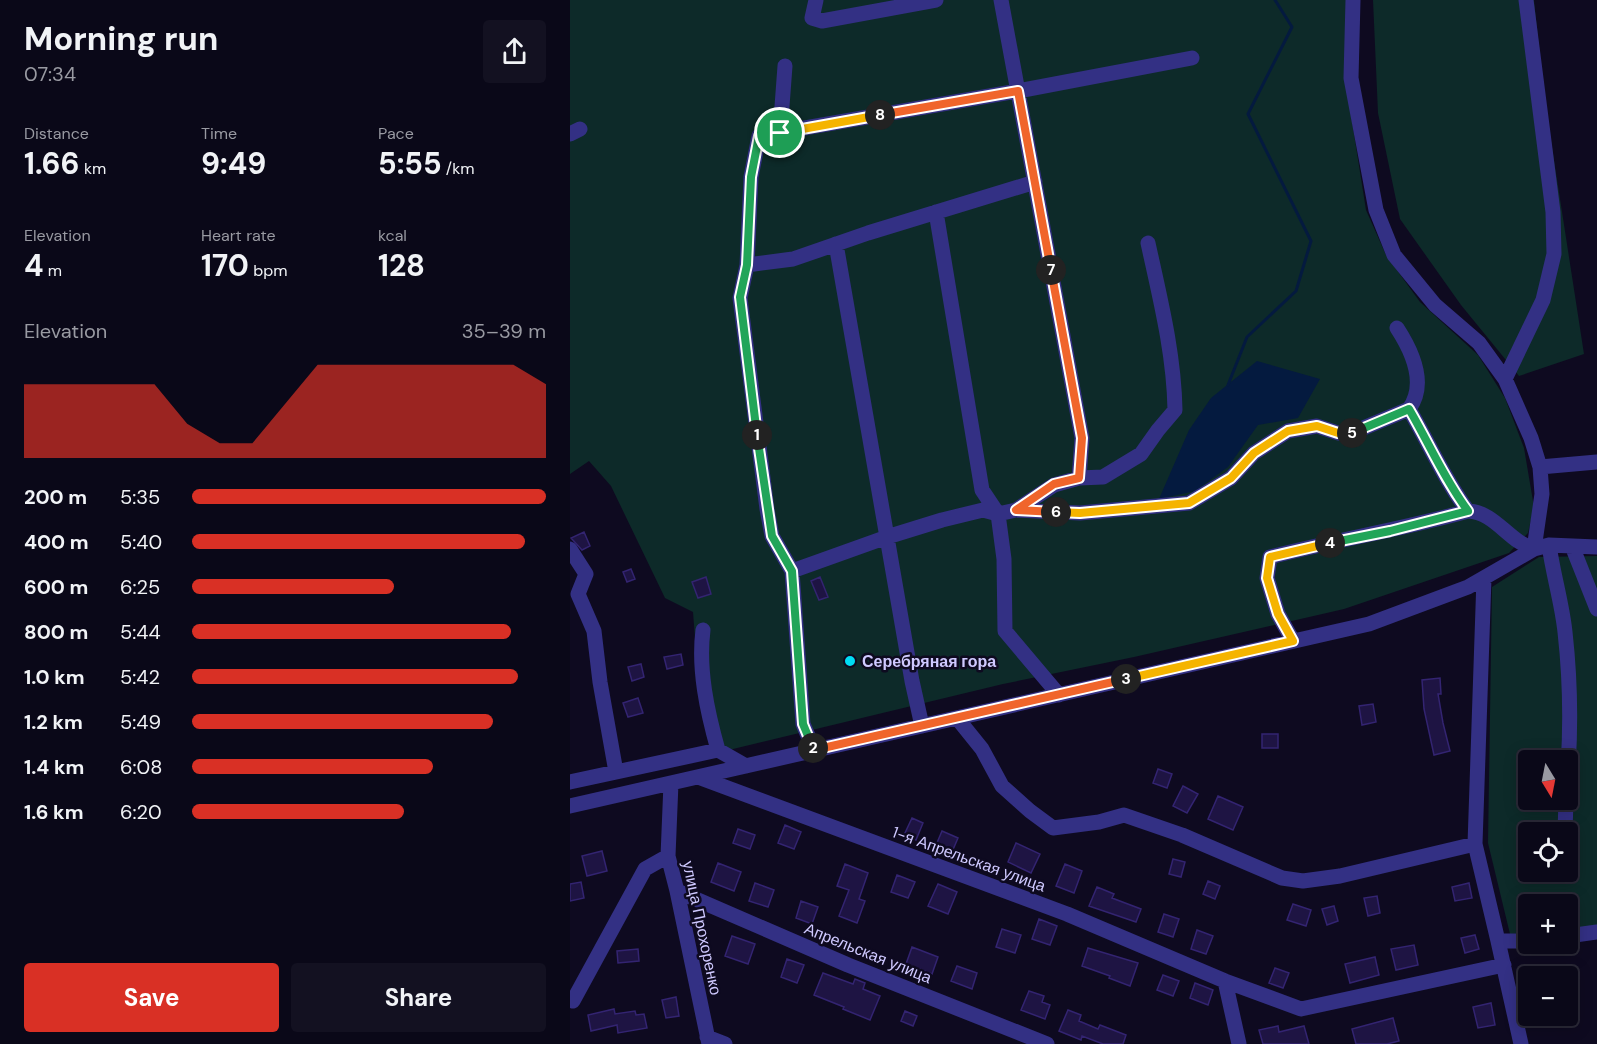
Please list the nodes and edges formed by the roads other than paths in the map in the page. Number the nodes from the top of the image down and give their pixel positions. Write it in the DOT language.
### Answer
graph roads {
  1 [pos="816,0"];
  2 [pos="936,0"];
  3 [pos="1001,0"];
  4 [pos="1353,0"];
  5 [pos="1526,0"];
  6 [pos="1192,58"];
  7 [pos="785,66"];
  8 [pos="1018,91"];
  9 [pos="780,133"];
  10 [pos="1035,182"];
  11 [pos="936,212"];
  12 [pos="1148,243"];
  13 [pos="836,244"];
  14 [pos="747,265"];
  15 [pos="1397,328"];
  16 [pos="1505,379"];
  17 [pos="1409,409"];
  18 [pos="1597,462"];
  19 [pos="1540,467"];
  20 [pos="1079,478"];
  21 [pos="1016,510"];
  22 [pos="1468,511"];
  23 [pos="999,514"];
  24 [pos="887,537"];
  25 [pos="1549,544"];
  26 [pos="1572,546"];
  27 [pos="1597,547"];
  28 [pos="570,549"];
  29 [pos="1534,549"];
  30 [pos="792,571"];
  31 [pos="1484,578"];
  32 [pos="1597,609"];
  33 [pos="703,630"];
  34 [pos="1293,641"];
  35 [pos="1059,695"];
  36 [pos="957,718"];
  37 [pos="922,726"];
  38 [pos="717,750"];
  39 [pos="814,750"];
  40 [pos="1569,750"];
  41 [pos="746,766"];
  42 [pos="616,772"];
  43 [pos="698,777"];
  44 [pos="570,782"];
  45 [pos="671,783"];
  46 [pos="570,806"];
  47 [pos="1475,844"];
  48 [pos="668,856"];
  49 [pos="677,891"];
  50 [pos="1597,932"];
  51 [pos="1578,935"];
  52 [pos="1498,941"];
  53 [pos="1518,941"];
  54 [pos="1504,965"];
  55 [pos="1225,981"];
  56 [pos="573,1000"];
  57 [pos="708,1040"];
  58 [pos="725,1044"];
  59 [pos="1047,1044"];
  60 [pos="1239,1044"];
  61 [pos="1521,1044"];
  1 -- 2 [label="street"];
  3 -- 8 [label="street"];
  4 -- 16 [label="street"];
  5 -- 16 [label="street"];
  6 -- 8 [label="street"];
  7 -- 9 [label="street"];
  8 -- 9 [label="street"];
  8 -- 10 [label="street"];
  9 -- 14 [label="street"];
  10 -- 11 [label="street"];
  10 -- 20 [label="street"];
  11 -- 13 [label="street"];
  11 -- 23 [label="street"];
  12 -- 20 [label="street"];
  13 -- 14 [label="street"];
  13 -- 24 [label="street"];
  14 -- 30 [label="street"];
  15 -- 17 [label="street"];
  16 -- 19 [label="street"];
  17 -- 21 [label="street"];
  17 -- 22 [label="street"];
  18 -- 19 [label="street"];
  19 -- 29 [label="street"];
  20 -- 21 [label="street"];
  21 -- 23 [label="street"];
  22 -- 29 [label="street"];
  22 -- 34 [label="street"];
  23 -- 24 [label="street"];
  23 -- 35 [label="street"];
  24 -- 30 [label="street"];
  24 -- 37 [label="street"];
  25 -- 26 [label="street"];
  25 -- 29 [label="street"];
  25 -- 40 [label="street"];
  26 -- 27 [label="street"];
  26 -- 32 [label="street"];
  28 -- 42 [label="street"];
  29 -- 31 [label="street"];
  30 -- 39 [label="street"];
  31 -- 34 [label="street"];
  31 -- 47 [label="street"];
  33 -- 38 [label="street"];
  34 -- 35 [label="street"];
  35 -- 36 [label="street"];
  36 -- 37 [label="street"];
  36 -- 47 [label="street"];
  37 -- 39 [label="street"];
  38 -- 41 [label="street"];
  38 -- 42 [label="street"];
  39 -- 41 [label="street"];
  41 -- 43 [label="street"];
  42 -- 44 [label="street"];
  43 -- 45 [label="street"];
  43 -- 55 [label="street, 1-я Апрельская улица"];
  45 -- 46 [label="street"];
  45 -- 48 [label="street, улица Прохоренко"];
  47 -- 52 [label="street"];
  48 -- 49 [label="street, улица Прохоренко"];
  48 -- 56 [label="street"];
  49 -- 57 [label="street, улица Прохоренко"];
  49 -- 59 [label="street, Апрельская улица"];
  50 -- 51 [label="street"];
  52 -- 53 [label="street"];
  52 -- 54 [label="street"];
  54 -- 55 [label="street, 1-я Апрельская улица"];
  54 -- 61 [label="street"];
  55 -- 60 [label="street"];
  57 -- 58 [label="street"];
}
